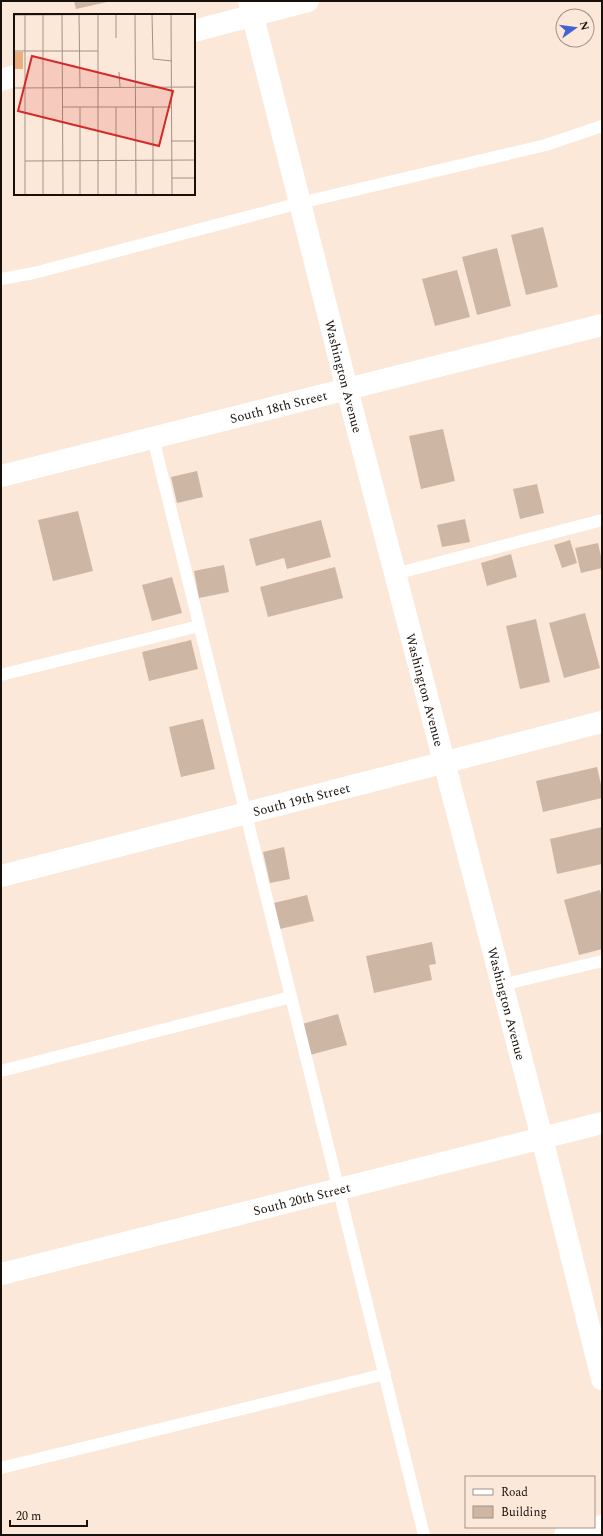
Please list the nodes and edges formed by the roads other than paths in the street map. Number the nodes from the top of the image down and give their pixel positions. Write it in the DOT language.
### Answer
graph roads {
  1 [pos="308,1"];
  2 [pos="251,8"];
  3 [pos="195,30"];
  4 [pos="14,76"];
  5 [pos="1,80"];
  6 [pos="602,126"];
  7 [pos="300,203"];
  8 [pos="1,279"];
  9 [pos="602,325"];
  10 [pos="347,389"];
  11 [pos="152,438"];
  12 [pos="1,476"];
  13 [pos="602,520"];
  14 [pos="395,574"];
  15 [pos="199,626"];
  16 [pos="1,675"];
  17 [pos="602,722"];
  18 [pos="443,762"];
  19 [pos="245,813"];
  20 [pos="1,876"];
  21 [pos="602,961"];
  22 [pos="501,985"];
  23 [pos="291,997"];
  24 [pos="1,1071"];
  25 [pos="602,1123"];
  26 [pos="542,1138"];
  27 [pos="339,1189"];
  28 [pos="1,1274"];
  29 [pos="385,1374"];
  30 [pos="602,1379"];
  31 [pos="1,1468"];
  32 [pos="594,1528"];
  33 [pos="424,1535"];
  34 [pos="565,1535"];
  1 -- 2 [label="street"];
  2 -- 3 [label="street"];
  2 -- 7 [label="street, Washington Avenue"];
  4 -- 5 [label="street"];
  6 -- 7 [label="lane"];
  7 -- 8 [label="lane"];
  7 -- 10 [label="street, Washington Avenue"];
  9 -- 10 [label="street, South 18th Street"];
  10 -- 11 [label="street, South 18th Street"];
  10 -- 14 [label="street, Washington Avenue"];
  11 -- 12 [label="street, South 18th Street"];
  11 -- 15 [label="lane"];
  13 -- 14 [label="lane"];
  14 -- 18 [label="street, Washington Avenue"];
  15 -- 16 [label="lane"];
  15 -- 19 [label="lane"];
  17 -- 18 [label="street, South 19th Street"];
  18 -- 19 [label="street, South 19th Street"];
  18 -- 22 [label="street, Washington Avenue"];
  19 -- 20 [label="street, South 19th Street"];
  19 -- 23 [label="lane"];
  21 -- 22 [label="lane"];
  22 -- 26 [label="street, Washington Avenue"];
  23 -- 24 [label="lane"];
  23 -- 27 [label="lane"];
  25 -- 26 [label="street, South 20th Street"];
  26 -- 27 [label="street, South 20th Street"];
  26 -- 30 [label="street, Washington Avenue"];
  27 -- 28 [label="street, South 20th Street"];
  27 -- 29 [label="lane"];
  29 -- 31 [label="lane"];
  29 -- 33 [label="lane"];
  32 -- 34 [label="street"];
}
